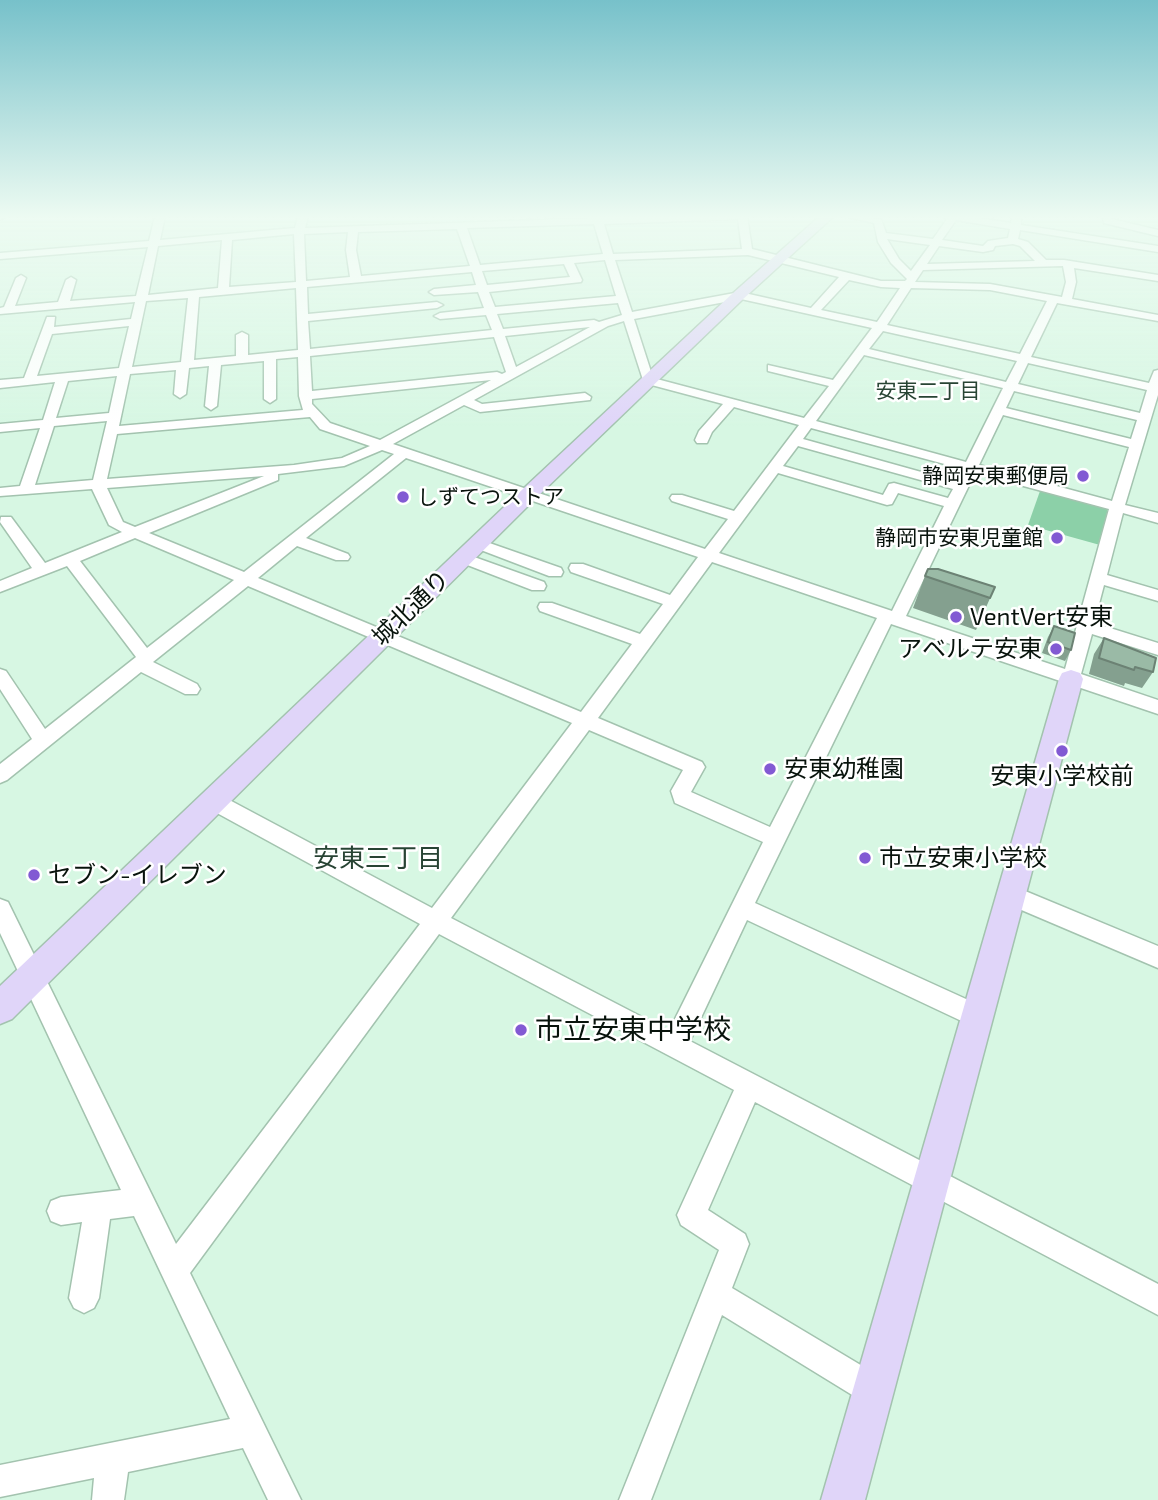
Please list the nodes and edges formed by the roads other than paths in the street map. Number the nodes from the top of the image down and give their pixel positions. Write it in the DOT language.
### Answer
graph roads {
  1 [pos="17,286"];
  2 [pos="68,286"];
  3 [pos="145,286"];
  4 [pos="223,286"];
  5 [pos="279,286"];
  6 [pos="301,286"];
  7 [pos="432,286"];
  8 [pos="506,286"];
  9 [pos="617,286"];
  10 [pos="750,286"];
  11 [pos="837,286"];
  12 [pos="908,286"];
  13 [pos="981,286"];
  14 [pos="1069,286"];
  15 [pos="482,288"];
  16 [pos="223,291"];
  17 [pos="434,292"];
  18 [pos="194,293"];
  19 [pos="739,296"];
  20 [pos="142,298"];
  21 [pos="621,299"];
  22 [pos="1059,302"];
  23 [pos="60,305"];
  24 [pos="4,311"];
  25 [pos="439,311"];
  26 [pos="491,311"];
  27 [pos="814,311"];
  28 [pos="626,315"];
  29 [pos="303,318"];
  30 [pos="1158,318"];
  31 [pos="136,322"];
  32 [pos="880,326"];
  33 [pos="443,330"];
  34 [pos="46,331"];
  35 [pos="498,334"];
  36 [pos="242,335"];
  37 [pos="862,351"];
  38 [pos="304,354"];
  39 [pos="270,357"];
  40 [pos="1023,359"];
  41 [pos="242,360"];
  42 [pos="215,363"];
  43 [pos="185,366"];
  44 [pos="772,368"];
  45 [pos="124,372"];
  46 [pos="510,373"];
  47 [pos="63,378"];
  48 [pos="648,380"];
  49 [pos="29,381"];
  50 [pos="0,384"];
  51 [pos="836,384"];
  52 [pos="1157,384"];
  53 [pos="1010,387"];
  54 [pos="180,394"];
  55 [pos="305,396"];
  56 [pos="585,397"];
  57 [pos="270,399"];
  58 [pos="462,400"];
  59 [pos="731,403"];
  60 [pos="211,406"];
  61 [pos="998,410"];
  62 [pos="312,413"];
  63 [pos="1146,421"];
  64 [pos="48,423"];
  65 [pos="113,424"];
  66 [pos="807,424"];
  67 [pos="0,428"];
  68 [pos="1158,436"];
  69 [pos="702,440"];
  70 [pos="794,441"];
  71 [pos="378,446"];
  72 [pos="402,454"];
  73 [pos="774,468"];
  74 [pos="970,468"];
  75 [pos="294,469"];
  76 [pos="99,484"];
  77 [pos="960,487"];
  78 [pos="26,490"];
  79 [pos="0,492"];
  80 [pos="527,496"];
  81 [pos="677,498"];
  82 [pos="952,504"];
  83 [pos="1117,507"];
  84 [pos="738,517"];
  85 [pos="1158,518"];
  86 [pos="6,520"];
  87 [pos="133,533"];
  88 [pos="296,540"];
  89 [pos="470,551"];
  90 [pos="708,556"];
  91 [pos="342,557"];
  92 [pos="69,559"];
  93 [pos="577,568"];
  94 [pos="42,570"];
  95 [pos="555,572"];
  96 [pos="1098,578"];
  97 [pos="246,579"];
  98 [pos="538,586"];
  99 [pos="0,587"];
  100 [pos="1158,596"];
  101 [pos="674,603"];
  102 [pos="546,607"];
  103 [pos="891,619"];
  104 [pos="1085,626"];
  105 [pos="383,635"];
  106 [pos="643,642"];
  107 [pos="1158,649"];
  108 [pos="142,660"];
  109 [pos="0,675"];
  110 [pos="1071,678"];
  111 [pos="191,689"];
  112 [pos="1158,707"];
  113 [pos="584,721"];
  114 [pos="43,741"];
  115 [pos="0,775"];
  116 [pos="213,801"];
  117 [pos="775,838"];
  118 [pos="1013,896"];
  119 [pos="742,907"];
  120 [pos="0,909"];
  121 [pos="436,921"];
  122 [pos="1158,957"];
  123 [pos="32,977"];
  124 [pos="0,1007"];
  125 [pos="979,1017"];
  126 [pos="675,1046"];
  127 [pos="749,1086"];
  128 [pos="932,1183"];
  129 [pos="140,1201"];
  130 [pos="98,1207"];
  131 [pos="61,1211"];
  132 [pos="174,1271"];
  133 [pos="715,1294"];
  134 [pos="84,1298"];
  135 [pos="1158,1300"];
  136 [pos="873,1390"];
  137 [pos="251,1431"];
  138 [pos="113,1458"];
  139 [pos="0,1481"];
  140 [pos="108,1500"];
  141 [pos="285,1500"];
  142 [pos="635,1500"];
  143 [pos="843,1500"];
  1 -- 24 [label="street"];
  2 -- 23 [label="street"];
  3 -- 20 [label="street"];
  4 -- 16 [label="street"];
  5 -- 16 [label="street"];
  6 -- 29 [label="street"];
  7 -- 17 [label="street"];
  8 -- 15 [label="street"];
  9 -- 21 [label="street"];
  10 -- 19 [label="street, 城北通り"];
  11 -- 27 [label="street"];
  12 -- 32 [label="street"];
  13 -- 22 [label="street"];
  14 -- 22 [label="street"];
  15 -- 17 [label="street"];
  15 -- 26 [label="street"];
  16 -- 18 [label="street"];
  17 -- 25 [label="street"];
  18 -- 20 [label="street"];
  18 -- 43 [label="street"];
  19 -- 27 [label="street"];
  19 -- 28 [label="street"];
  19 -- 48 [label="street, 城北通り"];
  20 -- 23 [label="street"];
  20 -- 31 [label="street"];
  21 -- 26 [label="street"];
  21 -- 28 [label="street"];
  22 -- 30 [label="street"];
  22 -- 40 [label="street"];
  23 -- 24 [label="street"];
  23 -- 34 [label="street"];
  25 -- 26 [label="street"];
  25 -- 29 [label="street"];
  25 -- 33 [label="street"];
  26 -- 35 [label="street"];
  27 -- 32 [label="street"];
  28 -- 35 [label="street"];
  28 -- 46 [label="street"];
  28 -- 48 [label="street"];
  29 -- 38 [label="street"];
  31 -- 34 [label="street"];
  31 -- 45 [label="street"];
  32 -- 37 [label="street"];
  32 -- 40 [label="street"];
  34 -- 49 [label="street"];
  35 -- 38 [label="street"];
  35 -- 46 [label="street"];
  36 -- 41 [label="street"];
  37 -- 51 [label="street"];
  37 -- 53 [label="street"];
  38 -- 39 [label="street"];
  38 -- 55 [label="street"];
  39 -- 41 [label="street"];
  39 -- 57 [label="street"];
  40 -- 52 [label="street"];
  40 -- 53 [label="street"];
  41 -- 42 [label="street"];
  42 -- 43 [label="street"];
  42 -- 60 [label="street"];
  43 -- 45 [label="street"];
  43 -- 54 [label="street"];
  44 -- 51 [label="street"];
  45 -- 47 [label="street"];
  45 -- 65 [label="street"];
  46 -- 55 [label="street"];
  46 -- 58 [label="street"];
  47 -- 49 [label="street"];
  47 -- 64 [label="street"];
  48 -- 59 [label="street"];
  48 -- 80 [label="street, 城北通り"];
  49 -- 50 [label="street"];
  51 -- 66 [label="street"];
  52 -- 63 [label="street"];
  53 -- 61 [label="street"];
  53 -- 63 [label="street"];
  55 -- 62 [label="street"];
  56 -- 58 [label="street"];
  58 -- 71 [label="street"];
  59 -- 66 [label="street"];
  59 -- 69 [label="street"];
  61 -- 63 [label="street"];
  61 -- 74 [label="street"];
  62 -- 65 [label="street"];
  62 -- 71 [label="street"];
  63 -- 68 [label="street"];
  63 -- 83 [label="street"];
  64 -- 65 [label="street"];
  64 -- 67 [label="street"];
  64 -- 78 [label="street"];
  65 -- 76 [label="street"];
  66 -- 70 [label="street"];
  66 -- 74 [label="street"];
  70 -- 73 [label="street"];
  70 -- 77 [label="street"];
  71 -- 72 [label="street"];
  71 -- 75 [label="street"];
  72 -- 80 [label="street"];
  72 -- 88 [label="street"];
  73 -- 82 [label="street"];
  73 -- 84 [label="street"];
  74 -- 77 [label="street"];
  74 -- 83 [label="street"];
  75 -- 76 [label="street"];
  75 -- 87 [label="street"];
  76 -- 78 [label="street"];
  76 -- 87 [label="street"];
  77 -- 82 [label="street"];
  78 -- 79 [label="street"];
  80 -- 89 [label="street, 城北通り"];
  80 -- 90 [label="street"];
  81 -- 84 [label="street"];
  82 -- 103 [label="street"];
  83 -- 85 [label="street"];
  83 -- 96 [label="street"];
  84 -- 90 [label="street"];
  86 -- 94 [label="street"];
  87 -- 92 [label="street"];
  87 -- 97 [label="street"];
  88 -- 91 [label="street"];
  88 -- 97 [label="street"];
  89 -- 95 [label="street"];
  89 -- 98 [label="street"];
  89 -- 105 [label="street, 城北通り"];
  90 -- 101 [label="street"];
  90 -- 103 [label="street"];
  92 -- 94 [label="street"];
  92 -- 108 [label="street"];
  93 -- 101 [label="street"];
  94 -- 99 [label="street"];
  96 -- 100 [label="street"];
  96 -- 104 [label="street"];
  97 -- 105 [label="street"];
  97 -- 108 [label="street"];
  101 -- 106 [label="street"];
  102 -- 106 [label="street"];
  103 -- 110 [label="street"];
  103 -- 117 [label="street"];
  104 -- 107 [label="street"];
  104 -- 110 [label="street"];
  105 -- 113 [label="street"];
  105 -- 116 [label="street, 城北通り"];
  106 -- 113 [label="street"];
  108 -- 111 [label="street"];
  108 -- 114 [label="street"];
  109 -- 114 [label="street"];
  110 -- 112 [label="street"];
  110 -- 118 [label="street"];
  113 -- 117 [label="street"];
  113 -- 121 [label="street"];
  114 -- 115 [label="street"];
  116 -- 121 [label="street"];
  116 -- 123 [label="street, 城北通り"];
  117 -- 119 [label="street"];
  118 -- 122 [label="street"];
  118 -- 125 [label="street"];
  119 -- 125 [label="street"];
  119 -- 126 [label="street"];
  120 -- 123 [label="street"];
  121 -- 126 [label="street"];
  121 -- 132 [label="street"];
  123 -- 124 [label="street, 城北通り"];
  123 -- 129 [label="street"];
  125 -- 128 [label="street"];
  126 -- 127 [label="street"];
  127 -- 128 [label="street"];
  127 -- 133 [label="street"];
  128 -- 135 [label="street"];
  128 -- 136 [label="street"];
  129 -- 130 [label="street"];
  129 -- 132 [label="street"];
  130 -- 131 [label="street"];
  130 -- 134 [label="street"];
  132 -- 137 [label="street"];
  133 -- 136 [label="street"];
  133 -- 142 [label="street"];
  136 -- 143 [label="street"];
  137 -- 138 [label="street"];
  137 -- 141 [label="street"];
  138 -- 139 [label="street"];
  138 -- 140 [label="street"];
}
